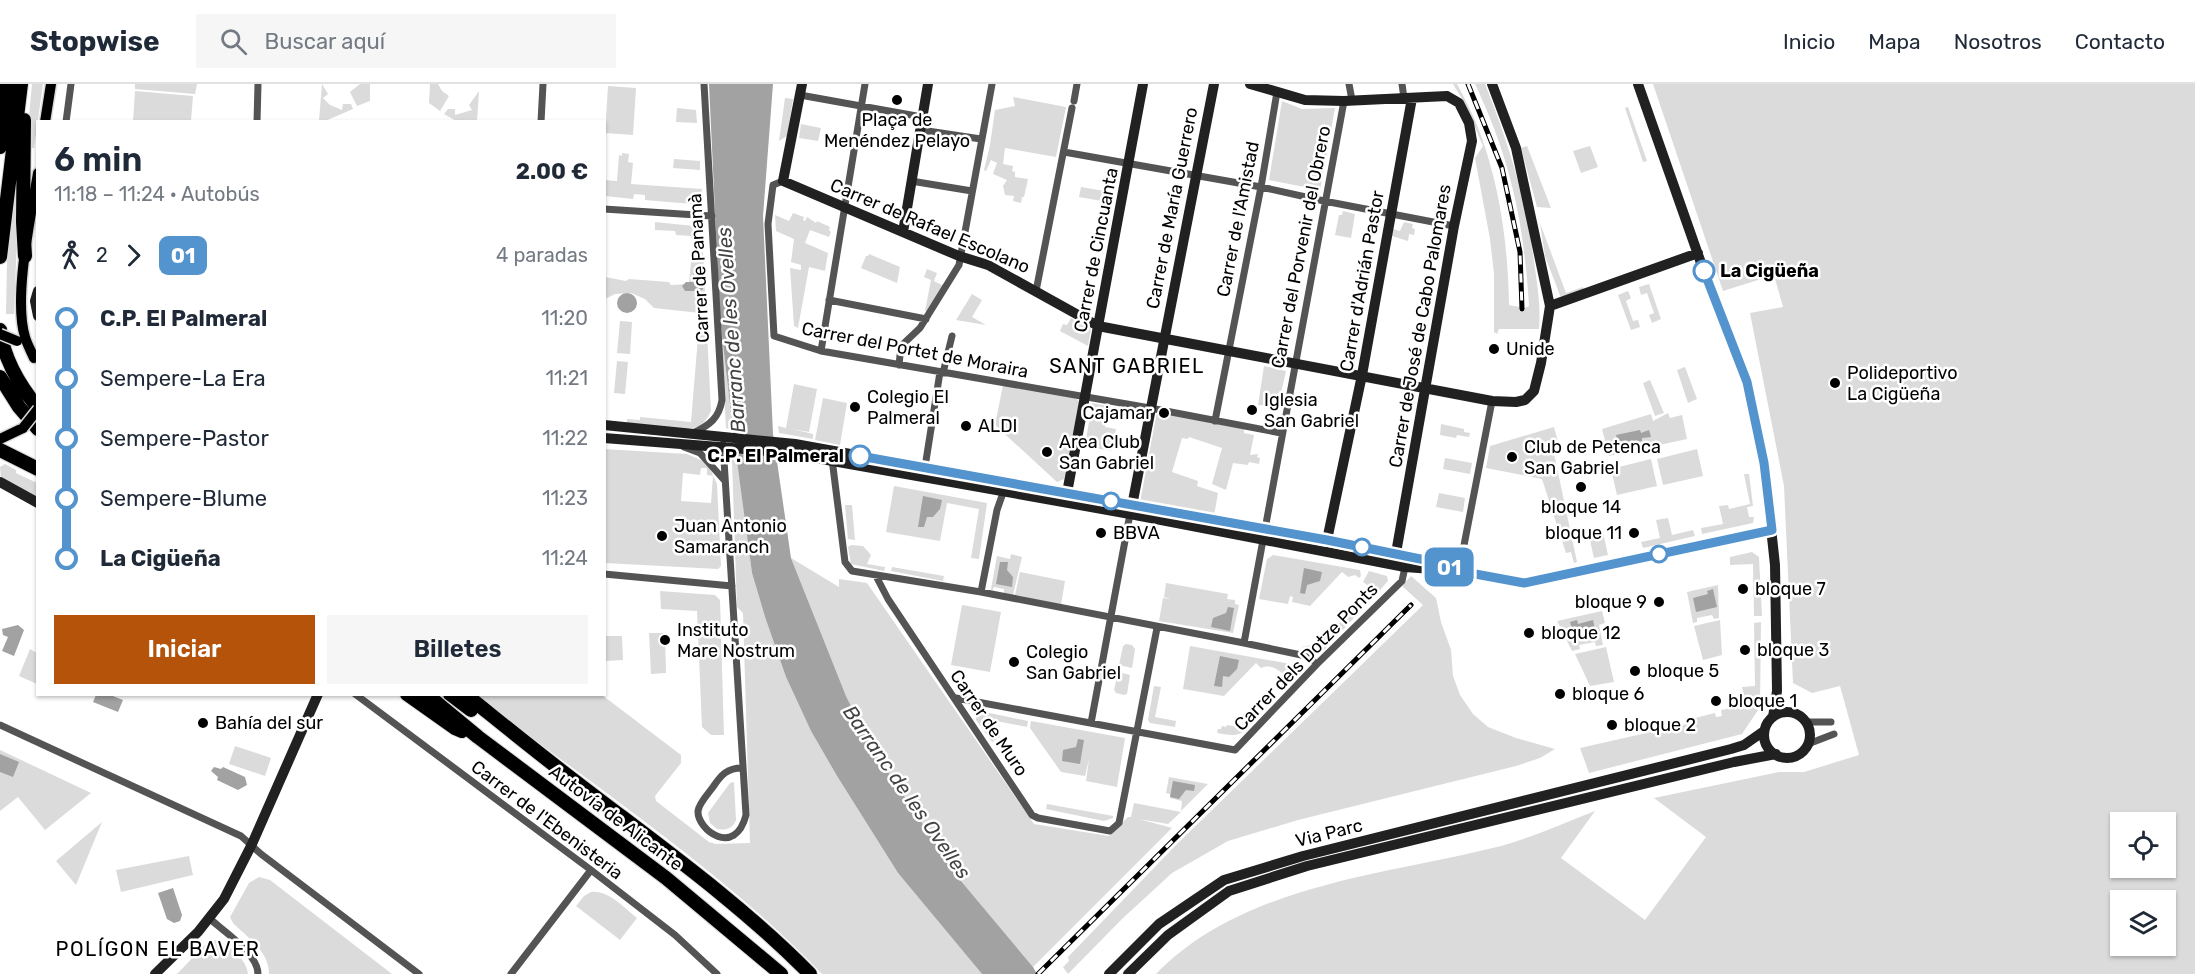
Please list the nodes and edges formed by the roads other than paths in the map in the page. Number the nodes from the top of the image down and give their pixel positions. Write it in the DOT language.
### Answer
graph roads {
  1 [pos="7,84"];
  2 [pos="21,84"];
  3 [pos="27,84"];
  4 [pos="51,84"];
  5 [pos="71,84"];
  6 [pos="258,84"];
  7 [pos="543,84"];
  8 [pos="704,84"];
  9 [pos="865,84"];
  10 [pos="928,84"];
  11 [pos="992,84"];
  12 [pos="1077,84"];
  13 [pos="1143,84"];
  14 [pos="1214,84"];
  15 [pos="1250,84"];
  16 [pos="1349,84"];
  17 [pos="1402,84"];
  18 [pos="1445,84"];
  19 [pos="1492,84"];
  20 [pos="1638,84"];
  21 [pos="801,90"];
  22 [pos="1284,90"];
  23 [pos="1448,96"];
  24 [pos="1408,98"];
  25 [pos="1348,101"];
  26 [pos="862,106"];
  27 [pos="922,117"];
  28 [pos="45,120"];
  29 [pos="66,120"];
  30 [pos="256,120"];
  31 [pos="541,120"];
  32 [pos="921,130"];
  33 [pos="981,139"];
  34 [pos="0,147"];
  35 [pos="1064,152"];
  36 [pos="1129,162"];
  37 [pos="1195,175"];
  38 [pos="783,181"];
  39 [pos="911,181"];
  40 [pos="36,187"];
  41 [pos="1261,187"];
  42 [pos="972,191"];
  43 [pos="1324,201"];
  44 [pos="844,207"];
  45 [pos="606,208"];
  46 [pos="1390,213"];
  47 [pos="712,216"];
  48 [pos="1454,226"];
  49 [pos="903,232"];
  50 [pos="1698,253"];
  51 [pos="26,256"];
  52 [pos="959,256"];
  53 [pos="0,257"];
  54 [pos="1036,291"];
  55 [pos="828,300"];
  56 [pos="1550,306"];
  57 [pos="926,319"];
  58 [pos="1098,326"];
  59 [pos="0,332"];
  60 [pos="952,336"];
  61 [pos="1163,338"];
  62 [pos="821,351"];
  63 [pos="1227,351"];
  64 [pos="36,361"];
  65 [pos="1294,363"];
  66 [pos="899,365"];
  67 [pos="942,372"];
  68 [pos="1362,375"];
  69 [pos="0,377"];
  70 [pos="1425,387"];
  71 [pos="1085,397"];
  72 [pos="1492,401"];
  73 [pos="36,406"];
  74 [pos="1150,408"];
  75 [pos="36,412"];
  76 [pos="1215,422"];
  77 [pos="606,425"];
  78 [pos="36,427"];
  79 [pos="1281,433"];
  80 [pos="691,434"];
  81 [pos="606,438"];
  82 [pos="0,439"];
  83 [pos="673,443"];
  84 [pos="723,443"];
  85 [pos="795,444"];
  86 [pos="779,447"];
  87 [pos="0,450"];
  88 [pos="834,460"];
  89 [pos="36,468"];
  90 [pos="925,468"];
  91 [pos="916,476"];
  92 [pos="0,482"];
  93 [pos="726,482"];
  94 [pos="1013,483"];
  95 [pos="1003,492"];
  96 [pos="1067,493"];
  97 [pos="36,502"];
  98 [pos="1131,510"];
  99 [pos="1772,530"];
  100 [pos="1263,535"];
  101 [pos="1280,543"];
  102 [pos="1327,543"];
  103 [pos="1396,553"];
  104 [pos="1406,567"];
  105 [pos="1459,571"];
  106 [pos="606,574"];
  107 [pos="876,576"];
  108 [pos="732,586"];
  109 [pos="981,592"];
  110 [pos="1112,618"];
  111 [pos="1157,628"];
  112 [pos="1244,643"];
  113 [pos="1317,664"];
  114 [pos="1777,691"];
  115 [pos="319,696"];
  116 [pos="358,696"];
  117 [pos="410,696"];
  118 [pos="428,696"];
  119 [pos="453,696"];
  120 [pos="468,696"];
  121 [pos="956,698"];
  122 [pos="1794,713"];
  123 [pos="1773,717"];
  124 [pos="1806,722"];
  125 [pos="1832,722"];
  126 [pos="1091,723"];
  127 [pos="0,725"];
  128 [pos="1764,731"];
  129 [pos="1137,732"];
  130 [pos="1834,734"];
  131 [pos="478,737"];
  132 [pos="1808,744"];
  133 [pos="1776,754"];
  134 [pos="742,768"];
  135 [pos="581,786"];
  136 [pos="252,844"];
  137 [pos="591,870"];
  138 [pos="210,919"];
  139 [pos="155,974"];
  140 [pos="258,974"];
  141 [pos="419,974"];
  142 [pos="511,974"];
  143 [pos="717,974"];
  144 [pos="780,974"];
  145 [pos="810,974"];
  146 [pos="1109,974"];
  147 [pos="1128,974"];
  1 -- 34 [label="highway"];
  2 -- 53 [label="highway"];
  3 -- 51 [label="highway"];
  4 -- 28 [label="main road"];
  5 -- 29 [label="street"];
  6 -- 30 [label="street"];
  7 -- 31 [label="street"];
  8 -- 47 [label="street, Carrer de Panamà"];
  9 -- 26 [label="street"];
  10 -- 27 [label="street"];
  11 -- 33 [label="street"];
  12 -- 35 [label="street"];
  13 -- 36 [label="street, Carrer de Cincuanta"];
  14 -- 37 [label="street, Carrer de María Guerrero"];
  15 -- 22 [label="street"];
  16 -- 25 [label="street"];
  17 -- 24 [label="street"];
  18 -- 23 [label="street"];
  19 -- 56 [label="street"];
  20 -- 50 [label="street"];
  21 -- 26 [label="street"];
  21 -- 38 [label="street"];
  22 -- 25 [label="street"];
  22 -- 41 [label="street, Carrer de l'Amistad"];
  23 -- 24 [label="street"];
  23 -- 48 [label="street, Carrer de José de Cabo Palomares"];
  24 -- 25 [label="street"];
  24 -- 46 [label="street, Carrer d'Adrián Pastor"];
  25 -- 43 [label="street, Carrer del Porvenir del Obrero"];
  26 -- 27 [label="street"];
  26 -- 44 [label="street"];
  27 -- 32 [label="street"];
  32 -- 33 [label="street"];
  32 -- 39 [label="street"];
  33 -- 42 [label="street"];
  35 -- 36 [label="street"];
  35 -- 54 [label="street"];
  36 -- 37 [label="street"];
  36 -- 58 [label="street, Carrer de Cincuanta"];
  37 -- 41 [label="street"];
  37 -- 61 [label="street, Carrer de María Guerrero"];
  38 -- 44 [label="street, Carrer de Rafael Escolano"];
  38 -- 62 [label="street, Carrer del Portet de Moraira"];
  39 -- 42 [label="street"];
  39 -- 49 [label="street"];
  40 -- 51 [label="main road"];
  41 -- 43 [label="street"];
  41 -- 63 [label="street, Carrer de l'Amistad"];
  42 -- 52 [label="street"];
  43 -- 46 [label="street"];
  43 -- 65 [label="street, Carrer del Porvenir del Obrero"];
  44 -- 49 [label="street, Carrer de Rafael Escolano"];
  44 -- 55 [label="street"];
  45 -- 47 [label="street"];
  46 -- 48 [label="street"];
  46 -- 68 [label="street, Carrer d'Adrián Pastor"];
  47 -- 80 [label="street, Carrer de Panamà"];
  48 -- 70 [label="street, Carrer de José de Cabo Palomares"];
  49 -- 52 [label="street, Carrer de Rafael Escolano"];
  50 -- 56 [label="street"];
  50 -- 99 [label="street"];
  51 -- 64 [label="main road"];
  52 -- 54 [label="street, Carrer de Rafael Escolano"];
  52 -- 57 [label="street"];
  54 -- 58 [label="street, Carrer de Rafael Escolano"];
  55 -- 57 [label="street"];
  55 -- 62 [label="street"];
  56 -- 72 [label="street, Carrer de Rafael Escolano"];
  57 -- 66 [label="street"];
  58 -- 61 [label="street, Carrer de Rafael Escolano"];
  58 -- 71 [label="street, Carrer de Cincuanta"];
  59 -- 64 [label="main road, bridge"];
  59 -- 73 [label="highway"];
  60 -- 67 [label="street"];
  61 -- 63 [label="street, Carrer de Rafael Escolano"];
  61 -- 74 [label="street, Carrer de María Guerrero"];
  62 -- 66 [label="street, Carrer del Portet de Moraira"];
  63 -- 65 [label="street, Carrer de Rafael Escolano"];
  63 -- 76 [label="street, Carrer de l'Amistad"];
  65 -- 68 [label="street, Carrer de Rafael Escolano"];
  65 -- 79 [label="street, Carrer del Porvenir del Obrero"];
  66 -- 67 [label="street, Carrer del Portet de Moraira"];
  67 -- 71 [label="street, Carrer del Portet de Moraira"];
  67 -- 90 [label="street"];
  68 -- 70 [label="street, Carrer de Rafael Escolano"];
  68 -- 102 [label="street, Carrer d'Adrián Pastor"];
  69 -- 78 [label="highway"];
  70 -- 72 [label="street, Carrer de Rafael Escolano"];
  70 -- 103 [label="street, Carrer de José de Cabo Palomares"];
  71 -- 74 [label="street, Carrer del Portet de Moraira"];
  71 -- 96 [label="street, Carrer de Cincuanta"];
  72 -- 105 [label="street"];
  74 -- 76 [label="street, Carrer del Portet de Moraira"];
  74 -- 98 [label="street"];
  75 -- 82 [label="main road, bridge"];
  76 -- 79 [label="street, Carrer del Portet de Moraira"];
  77 -- 80 [label="street"];
  79 -- 100 [label="street, Carrer del Porvenir del Obrero"];
  80 -- 84 [label="street"];
  81 -- 83 [label="street"];
  83 -- 84 [label="street"];
  83 -- 93 [label="street"];
  84 -- 86 [label="street"];
  84 -- 93 [label="street"];
  85 -- 86 [label="street"];
  85 -- 88 [label="street"];
  85 -- 90 [label="street"];
  86 -- 88 [label="street"];
  87 -- 89 [label="highway"];
  88 -- 91 [label="street"];
  88 -- 107 [label="street"];
  90 -- 91 [label="street"];
  90 -- 94 [label="street"];
  91 -- 95 [label="street"];
  92 -- 97 [label="street"];
  93 -- 108 [label="street"];
  94 -- 95 [label="street"];
  94 -- 96 [label="street"];
  95 -- 98 [label="street"];
  95 -- 109 [label="street"];
  96 -- 98 [label="street"];
  98 -- 100 [label="street"];
  98 -- 110 [label="street"];
  99 -- 105 [label="street"];
  99 -- 114 [label="street"];
  100 -- 101 [label="street"];
  100 -- 102 [label="street"];
  100 -- 112 [label="street, Carrer del Porvenir del Obrero"];
  101 -- 102 [label="street"];
  101 -- 104 [label="street"];
  102 -- 103 [label="street"];
  103 -- 104 [label="street"];
  103 -- 105 [label="street"];
  104 -- 105 [label="street"];
  104 -- 113 [label="street, Carrer dels Dotze Ponts"];
  106 -- 108 [label="street"];
  107 -- 109 [label="street"];
  107 -- 121 [label="street, Carrer de Muro"];
  108 -- 134 [label="street"];
  109 -- 110 [label="street"];
  110 -- 111 [label="street"];
  110 -- 126 [label="street"];
  111 -- 112 [label="street"];
  111 -- 129 [label="street"];
  112 -- 113 [label="street"];
  113 -- 129 [label="street, Carrer dels Dotze Ponts"];
  114 -- 122 [label="street"];
  114 -- 123 [label="street"];
  115 -- 136 [label="street"];
  116 -- 137 [label="street, Carrer de l'Ebenisteria"];
  117 -- 131 [label="highway"];
  118 -- 131 [label="highway, Autovía de Alicante"];
  119 -- 135 [label="highway"];
  120 -- 135 [label="highway"];
  121 -- 126 [label="street"];
  121 -- 129 [label="street, Carrer de Muro"];
  122 -- 123 [label="street"];
  122 -- 124 [label="street"];
  123 -- 128 [label="street"];
  124 -- 125 [label="street"];
  124 -- 132 [label="street"];
  126 -- 129 [label="street"];
  127 -- 136 [label="street"];
  128 -- 133 [label="street"];
  128 -- 146 [label="street, Via Parc"];
  130 -- 132 [label="street"];
  131 -- 144 [label="highway, Autovía de Alicante"];
  132 -- 133 [label="street"];
  133 -- 147 [label="street, Via Parc"];
  134 -- 134 [label="street"];
  135 -- 145 [label="highway, Autovía de Alicante"];
  136 -- 138 [label="street"];
  136 -- 141 [label="street"];
  137 -- 142 [label="street"];
  137 -- 143 [label="street, Carrer de l'Ebenisteria"];
  138 -- 139 [label="street"];
  138 -- 140 [label="street"];
}
